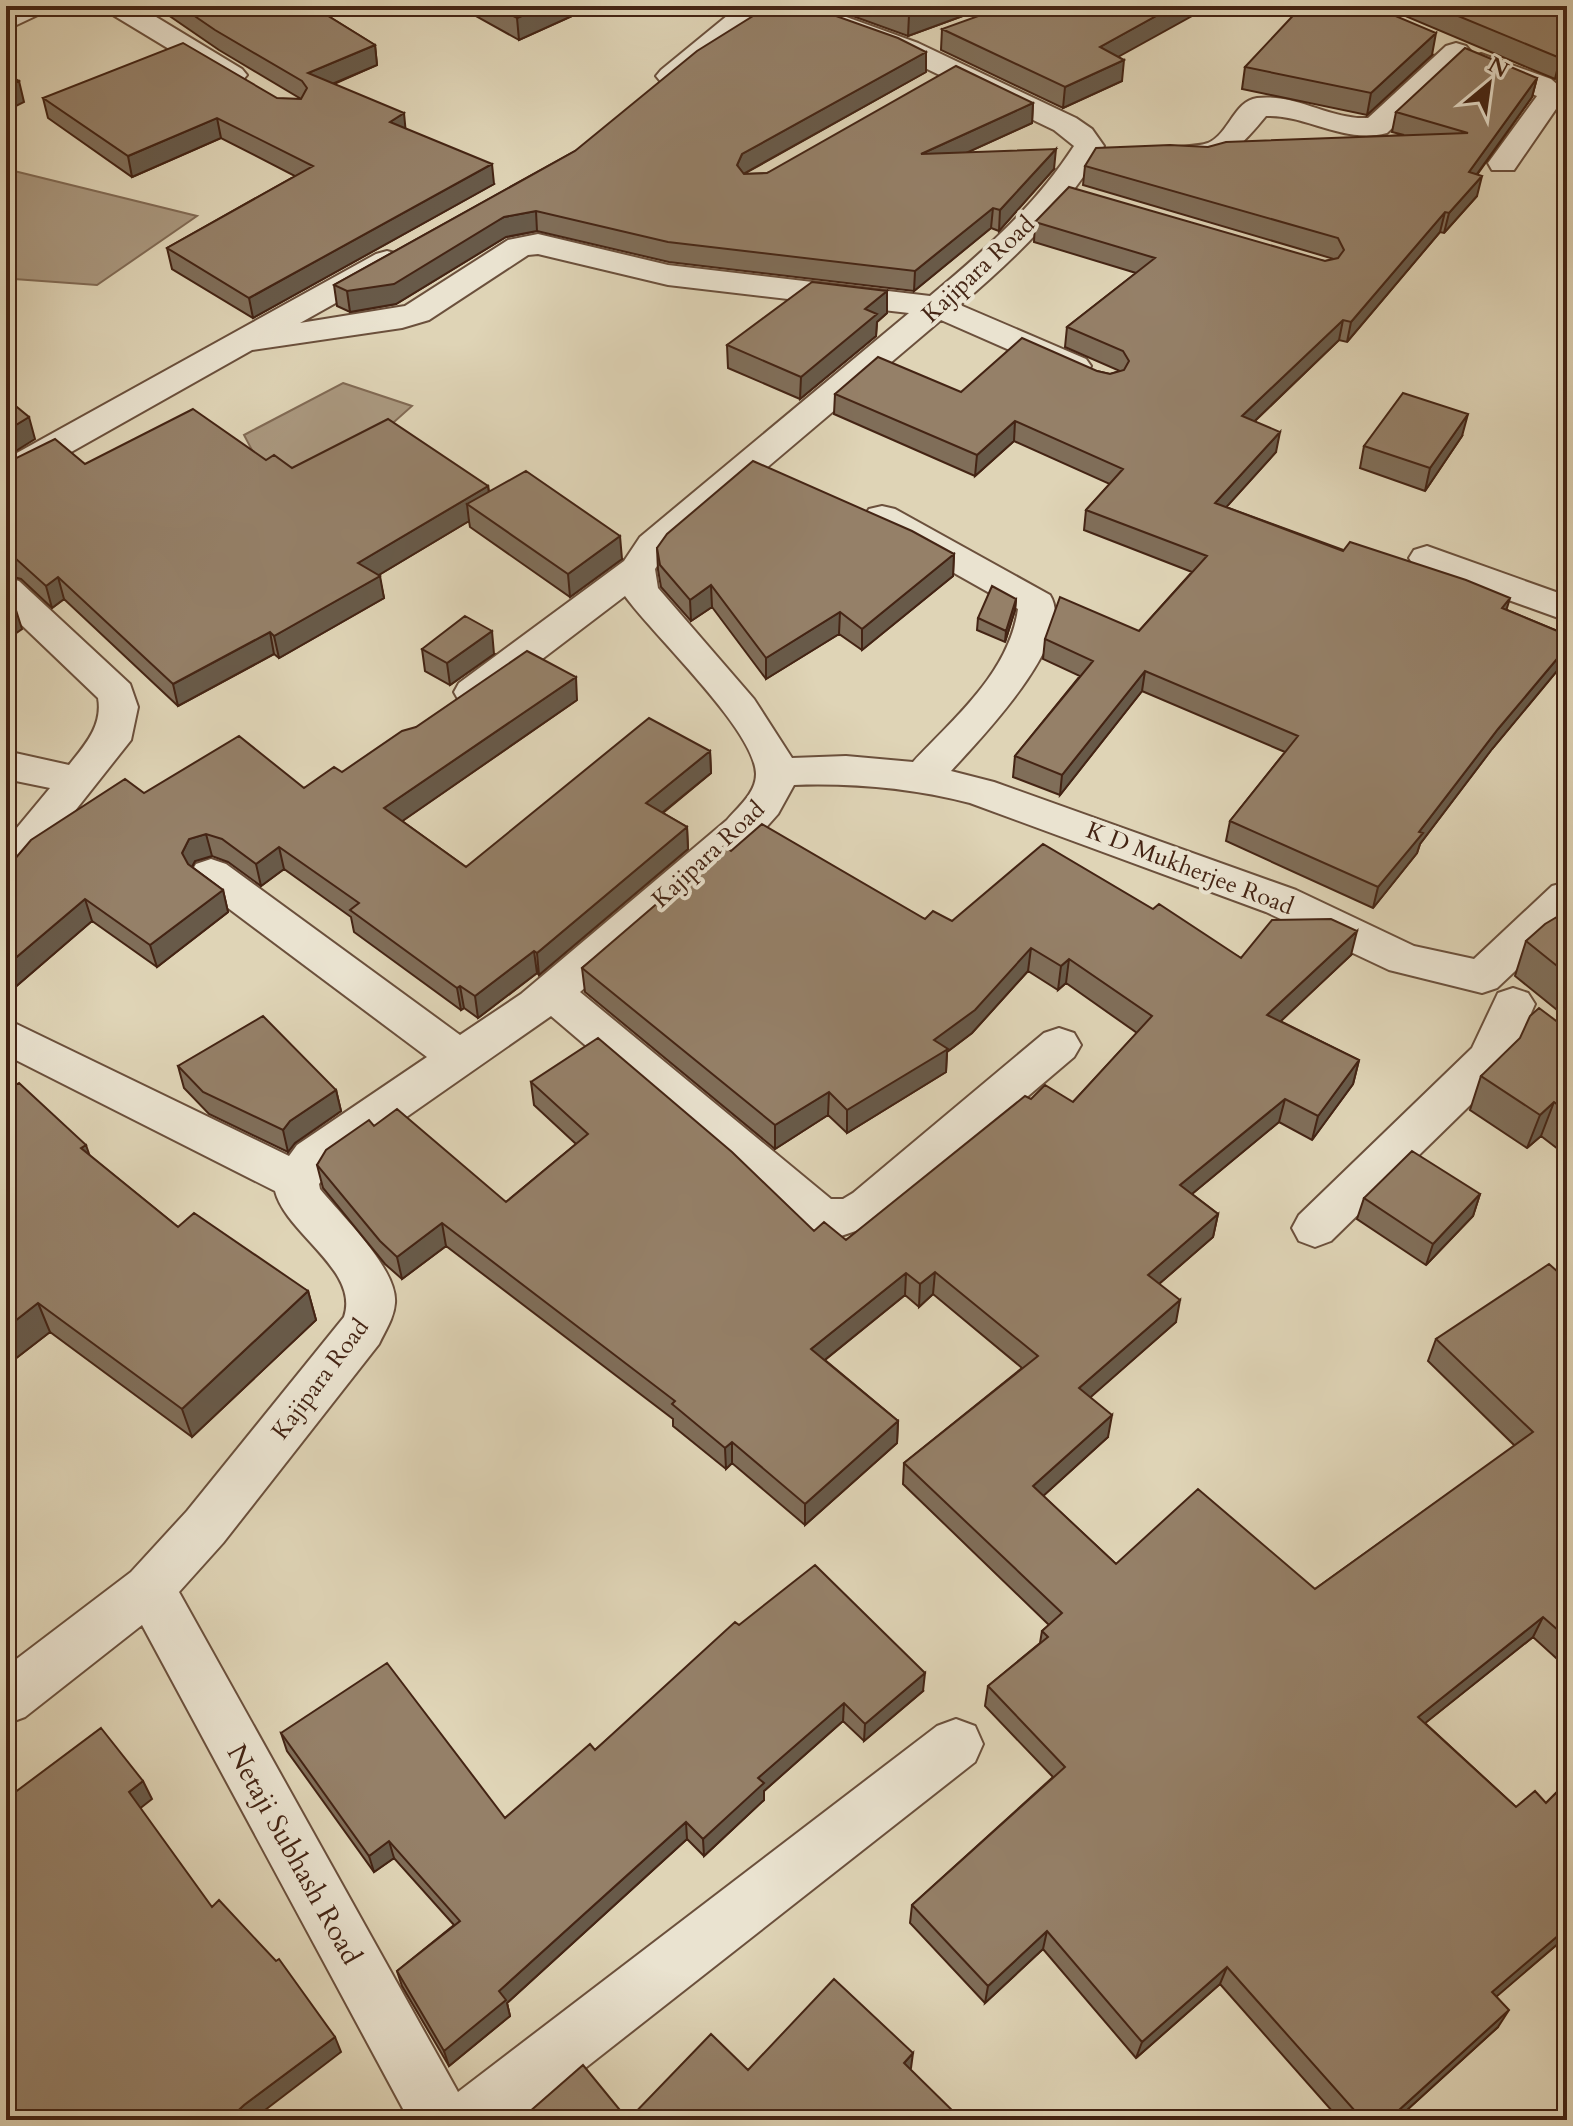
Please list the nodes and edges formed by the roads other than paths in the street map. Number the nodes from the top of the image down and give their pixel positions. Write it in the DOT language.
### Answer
graph roads {
  1 [pos="34,6"];
  2 [pos="118,6"];
  3 [pos="756,6"];
  4 [pos="789,6"];
  5 [pos="6,21"];
  6 [pos="954,52"];
  7 [pos="1554,85"];
  8 [pos="254,87"];
  9 [pos="917,92"];
  10 [pos="644,97"];
  11 [pos="1116,149"];
  12 [pos="1503,163"];
  13 [pos="409,249"];
  14 [pos="938,307"];
  15 [pos="241,342"];
  16 [pos="1107,381"];
  17 [pos="6,474"];
  18 [pos="882,517"];
  19 [pos="1427,558"];
  20 [pos="637,569"];
  21 [pos="6,589"];
  22 [pos="1567,609"];
  23 [pos="439,715"];
  24 [pos="6,765"];
  25 [pos="776,772"];
  26 [pos="922,777"];
  27 [pos="77,780"];
  28 [pos="6,869"];
  29 [pos="211,874"];
  30 [pos="1567,897"];
  31 [pos="551,992"];
  32 [pos="1513,1003"];
  33 [pos="6,1036"];
  34 [pos="1059,1045"];
  35 [pos="461,1059"];
  36 [pos="296,1181"];
  37 [pos="1315,1228"];
  38 [pos="149,1588"];
  39 [pos="6,1699"];
  40 [pos="956,1744"];
  41 [pos="441,2120"];
  42 [pos="471,2120"];
  1 -- 5 [label="street"];
  2 -- 8 [label="street"];
  3 -- 10 [label="street"];
  4 -- 6 [label="street"];
  6 -- 9 [label="street"];
  6 -- 11 [label="street"];
  7 -- 11 [label="street"];
  7 -- 12 [label="street"];
  11 -- 14 [label="street, Kajipara Road"];
  13 -- 15 [label="street"];
  14 -- 15 [label="street"];
  14 -- 16 [label="street"];
  14 -- 20 [label="street, Kajipara Road"];
  15 -- 17 [label="street"];
  18 -- 26 [label="street"];
  19 -- 22 [label="street"];
  20 -- 23 [label="street"];
  20 -- 25 [label="street, Kajipara Road"];
  21 -- 27 [label="street"];
  24 -- 27 [label="street"];
  25 -- 26 [label="street, K D Mukherjee Road"];
  25 -- 31 [label="street, Kajipara Road"];
  26 -- 32 [label="street, K D Mukherjee Road"];
  27 -- 28 [label="street"];
  29 -- 35 [label="street"];
  30 -- 32 [label="street"];
  31 -- 34 [label="street"];
  31 -- 35 [label="street, Kajipara Road"];
  32 -- 37 [label="street"];
  33 -- 36 [label="street"];
  35 -- 36 [label="street, Kajipara Road"];
  36 -- 38 [label="street, Kajipara Road"];
  38 -- 39 [label="street, Kajipara Road"];
  38 -- 41 [label="street, Netaji Subhash Road"];
  40 -- 42 [label="street"];
}
